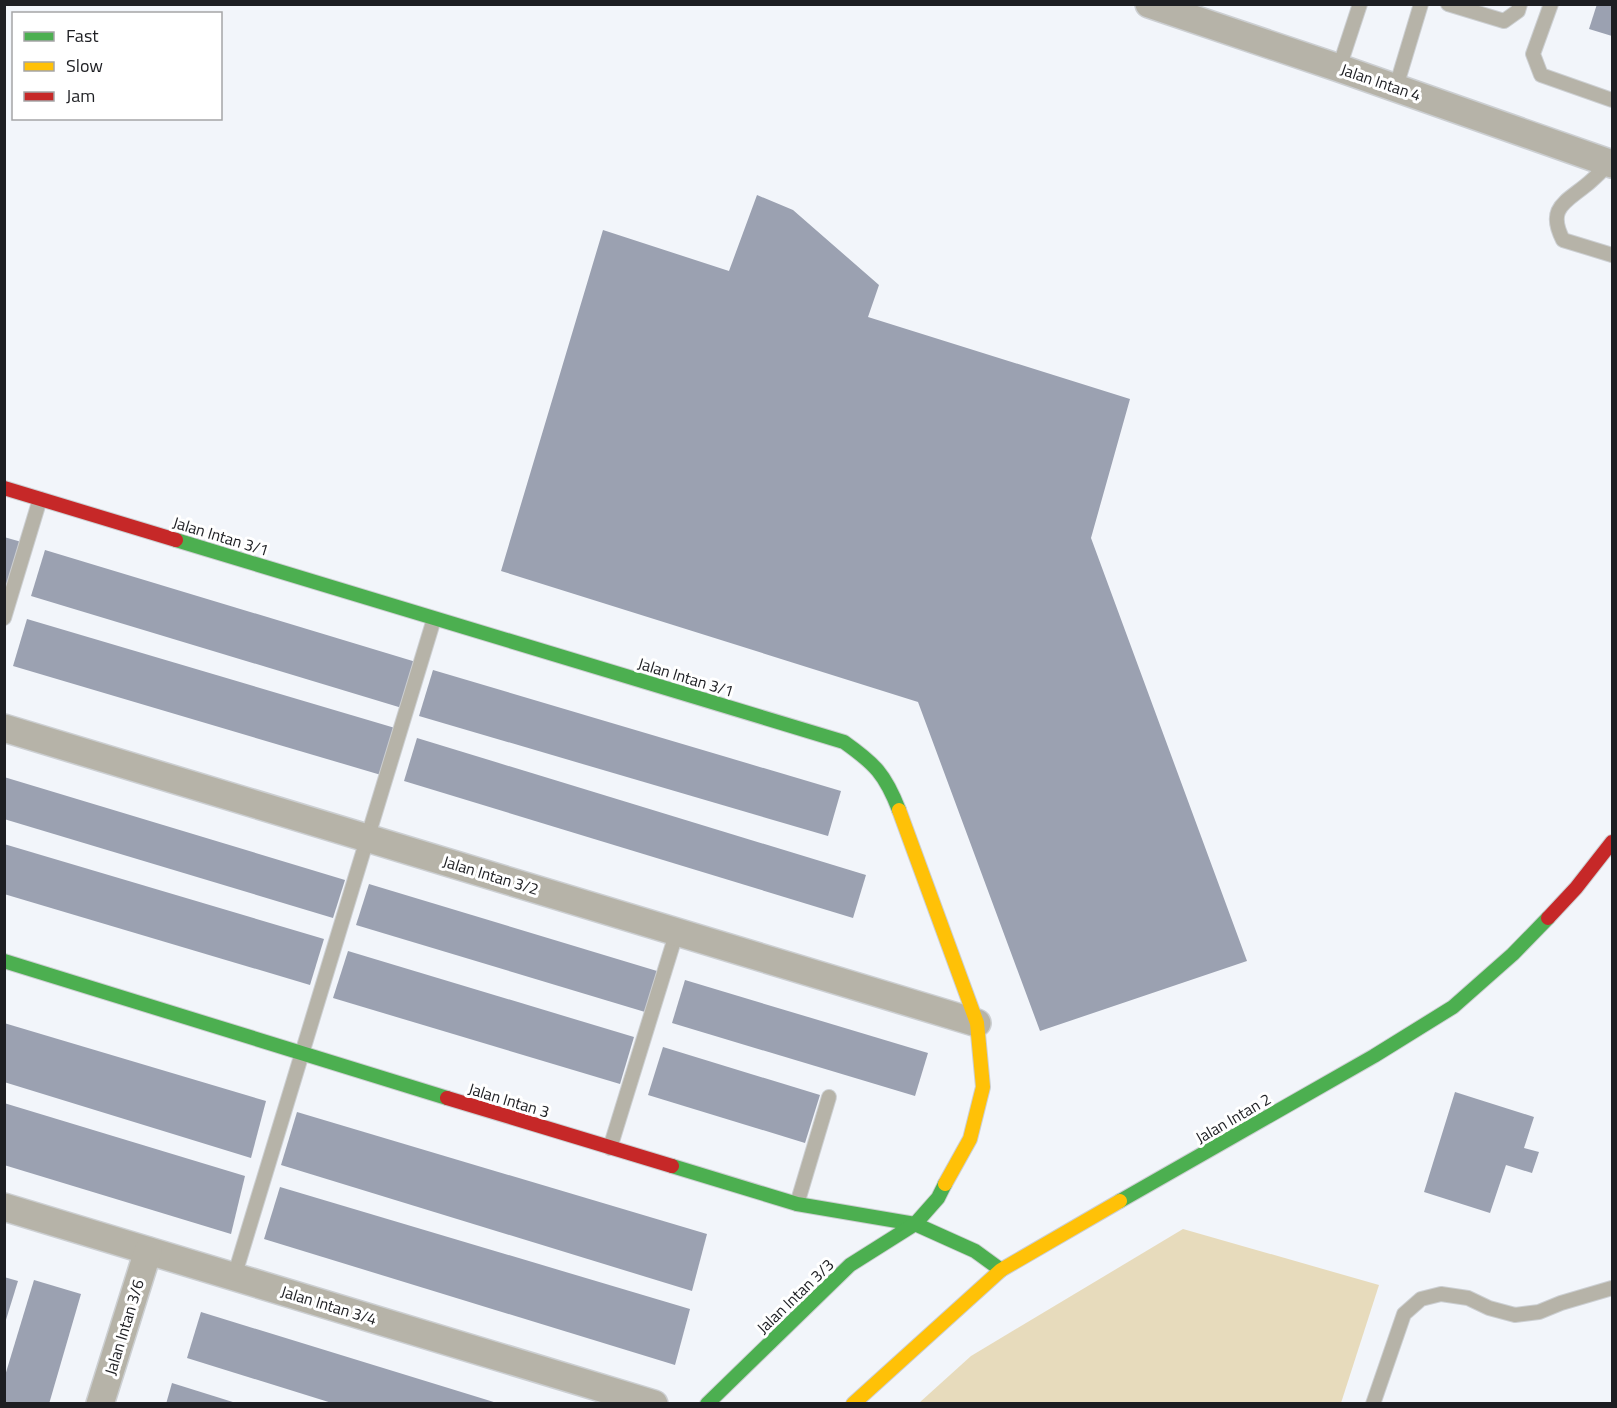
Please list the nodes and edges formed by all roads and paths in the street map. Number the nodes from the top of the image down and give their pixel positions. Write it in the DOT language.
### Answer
graph roads {
  1 [pos="1149,4"];
  2 [pos="1360,4"];
  3 [pos="1421,4"];
  4 [pos="1448,4"];
  5 [pos="1520,4"];
  6 [pos="1551,4"];
  7 [pos="1340,68"];
  8 [pos="1396,87"];
  9 [pos="1612,100"];
  10 [pos="1611,163"];
  11 [pos="1612,255"];
  12 [pos="4,488"];
  13 [pos="40,499"];
  14 [pos="4,618"];
  15 [pos="434,619"];
  16 [pos="4,728"];
  17 [pos="368,838"];
  18 [pos="1612,842"];
  19 [pos="1603,875"];
  20 [pos="1576,888"];
  21 [pos="677,931"];
  22 [pos="4,961"];
  23 [pos="977,1023"];
  24 [pos="301,1054"];
  25 [pos="829,1097"];
  26 [pos="610,1148"];
  27 [pos="797,1204"];
  28 [pos="4,1207"];
  29 [pos="915,1224"];
  30 [pos="148,1251"];
  31 [pos="1001,1270"];
  32 [pos="234,1276"];
  33 [pos="1612,1288"];
  34 [pos="100,1404"];
  35 [pos="654,1404"];
  36 [pos="707,1404"];
  37 [pos="853,1404"];
  38 [pos="1373,1404"];
  1 -- 7 [label="street, Jalan Intan 4"];
  2 -- 7 [label="lane"];
  3 -- 8 [label="lane"];
  4 -- 5 [label="lane"];
  6 -- 9 [label="lane"];
  7 -- 8 [label="street, Jalan Intan 4"];
  8 -- 10 [label="street, Jalan Intan 4"];
  10 -- 11 [label="lane"];
  12 -- 13 [label="street, Jalan Intan 3/1"];
  13 -- 14 [label="lane"];
  13 -- 15 [label="street, Jalan Intan 3/1"];
  15 -- 17 [label="lane"];
  15 -- 23 [label="street, Jalan Intan 3/1"];
  16 -- 17 [label="street, Jalan Intan 3/2"];
  17 -- 21 [label="street, Jalan Intan 3/2"];
  17 -- 24 [label="lane"];
  18 -- 20 [label="street, Jalan Intan 2"];
  19 -- 20 [label="lane"];
  20 -- 31 [label="street, Jalan Intan 2"];
  21 -- 23 [label="street, Jalan Intan 3/2"];
  21 -- 26 [label="lane"];
  22 -- 24 [label="street, Jalan Intan 3"];
  23 -- 29 [label="street, Jalan Intan 3/1"];
  24 -- 26 [label="street, Jalan Intan 3"];
  24 -- 32 [label="lane"];
  25 -- 27 [label="lane"];
  26 -- 27 [label="street, Jalan Intan 3"];
  27 -- 29 [label="street, Jalan Intan 3"];
  28 -- 30 [label="street, Jalan Intan 3/4"];
  29 -- 31 [label="street, Jalan Intan 3"];
  29 -- 36 [label="street, Jalan Intan 3/3"];
  30 -- 32 [label="street, Jalan Intan 3/4"];
  30 -- 34 [label="street, Jalan Intan 3/6"];
  31 -- 37 [label="street, Jalan Intan 2"];
  32 -- 35 [label="street, Jalan Intan 3/4"];
  33 -- 38 [label="lane"];
}
